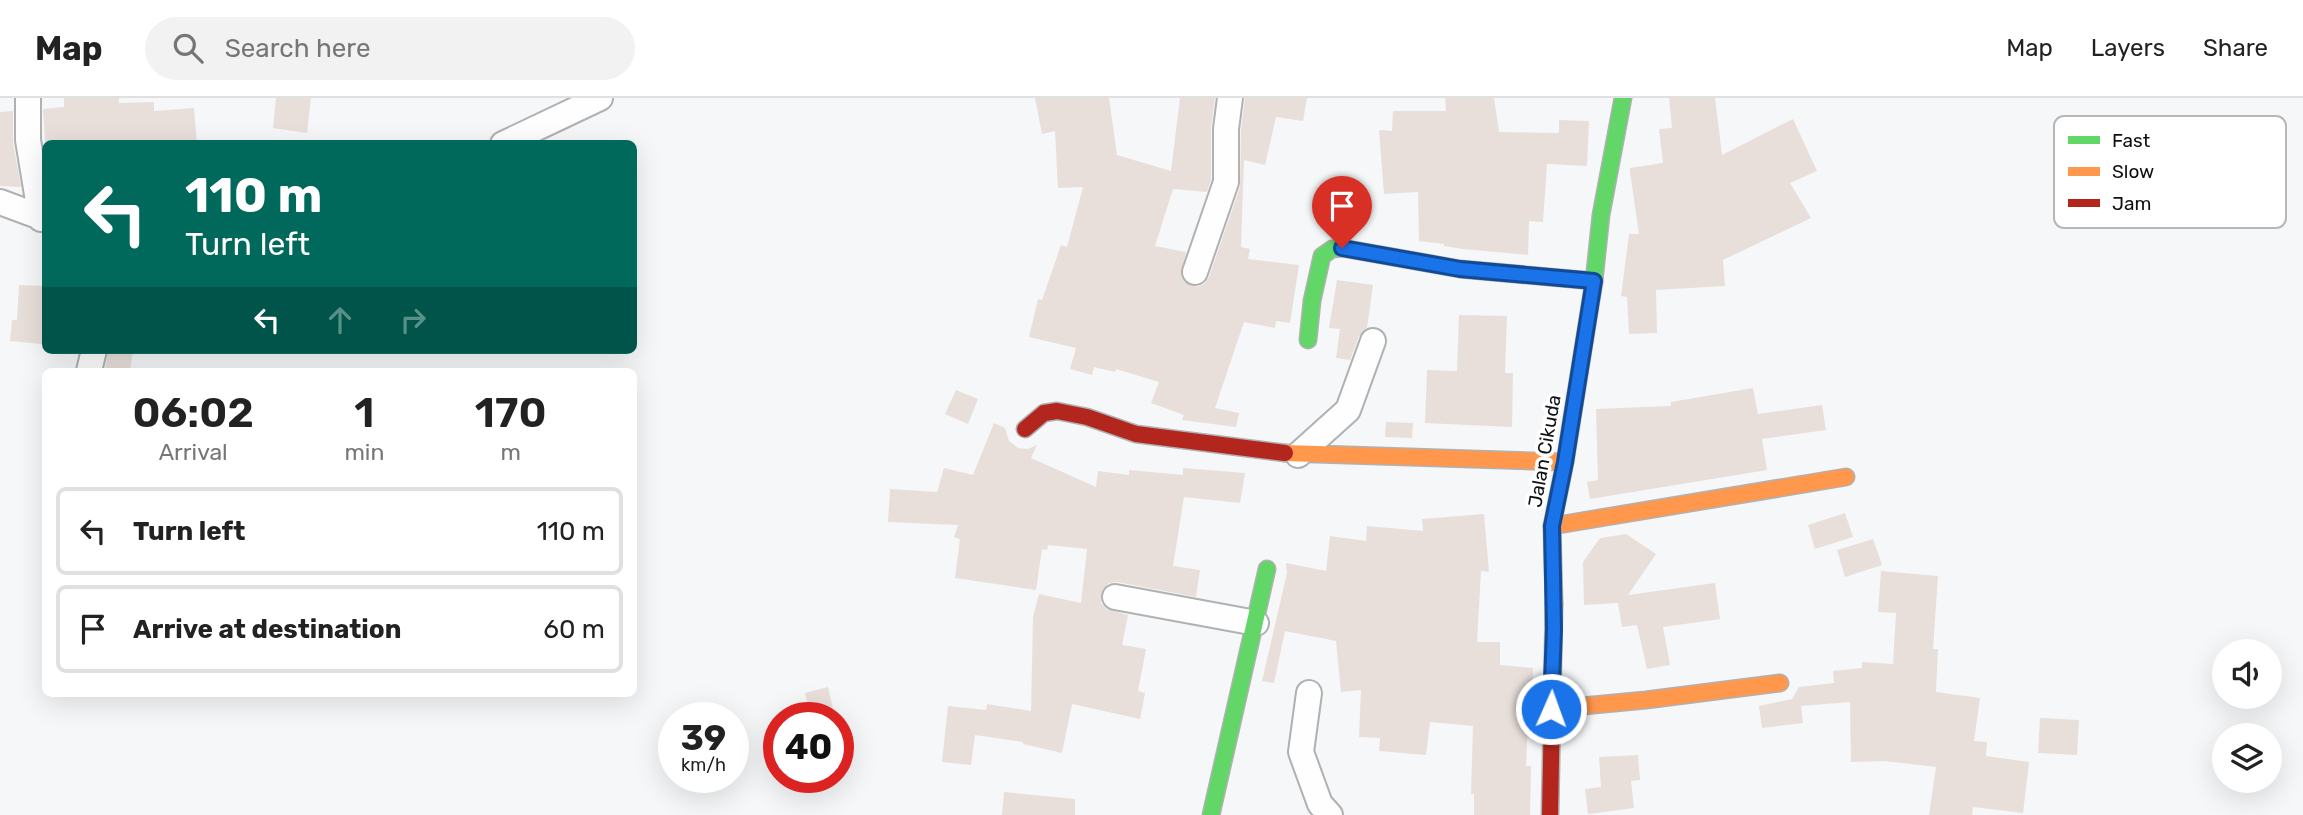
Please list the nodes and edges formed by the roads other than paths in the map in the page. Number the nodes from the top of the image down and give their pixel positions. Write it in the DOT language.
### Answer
graph roads {
  1 [pos="28,98"];
  2 [pos="600,98"];
  3 [pos="1230,98"];
  4 [pos="1623,98"];
  5 [pos="511,140"];
  6 [pos="0,202"];
  7 [pos="42,214"];
  8 [pos="42,219"];
  9 [pos="1195,272"];
  10 [pos="1594,281"];
  11 [pos="1308,340"];
  12 [pos="1373,341"];
  13 [pos="1025,429"];
  14 [pos="1298,455"];
  15 [pos="1565,462"];
  16 [pos="1846,477"];
  17 [pos="1552,526"];
  18 [pos="1267,569"];
  19 [pos="1115,597"];
  20 [pos="1256,623"];
  21 [pos="1780,683"];
  22 [pos="1309,693"];
  23 [pos="1551,709"];
  24 [pos="1211,815"];
  25 [pos="1330,815"];
  26 [pos="1550,815"];
  1 -- 7 [label="street"];
  2 -- 5 [label="street"];
  3 -- 9 [label="street"];
  4 -- 10 [label="street, Jalan Cikuda"];
  6 -- 8 [label="street"];
  10 -- 11 [label="street"];
  10 -- 15 [label="street, Jalan Cikuda"];
  12 -- 14 [label="street"];
  13 -- 14 [label="street"];
  14 -- 15 [label="street"];
  15 -- 17 [label="street, Jalan Cikuda"];
  16 -- 17 [label="street"];
  17 -- 23 [label="street, Jalan Cikuda"];
  18 -- 20 [label="street"];
  19 -- 20 [label="street"];
  20 -- 24 [label="street"];
  21 -- 23 [label="street"];
  22 -- 25 [label="street"];
  23 -- 26 [label="street, Jalan Cikuda"];
}
